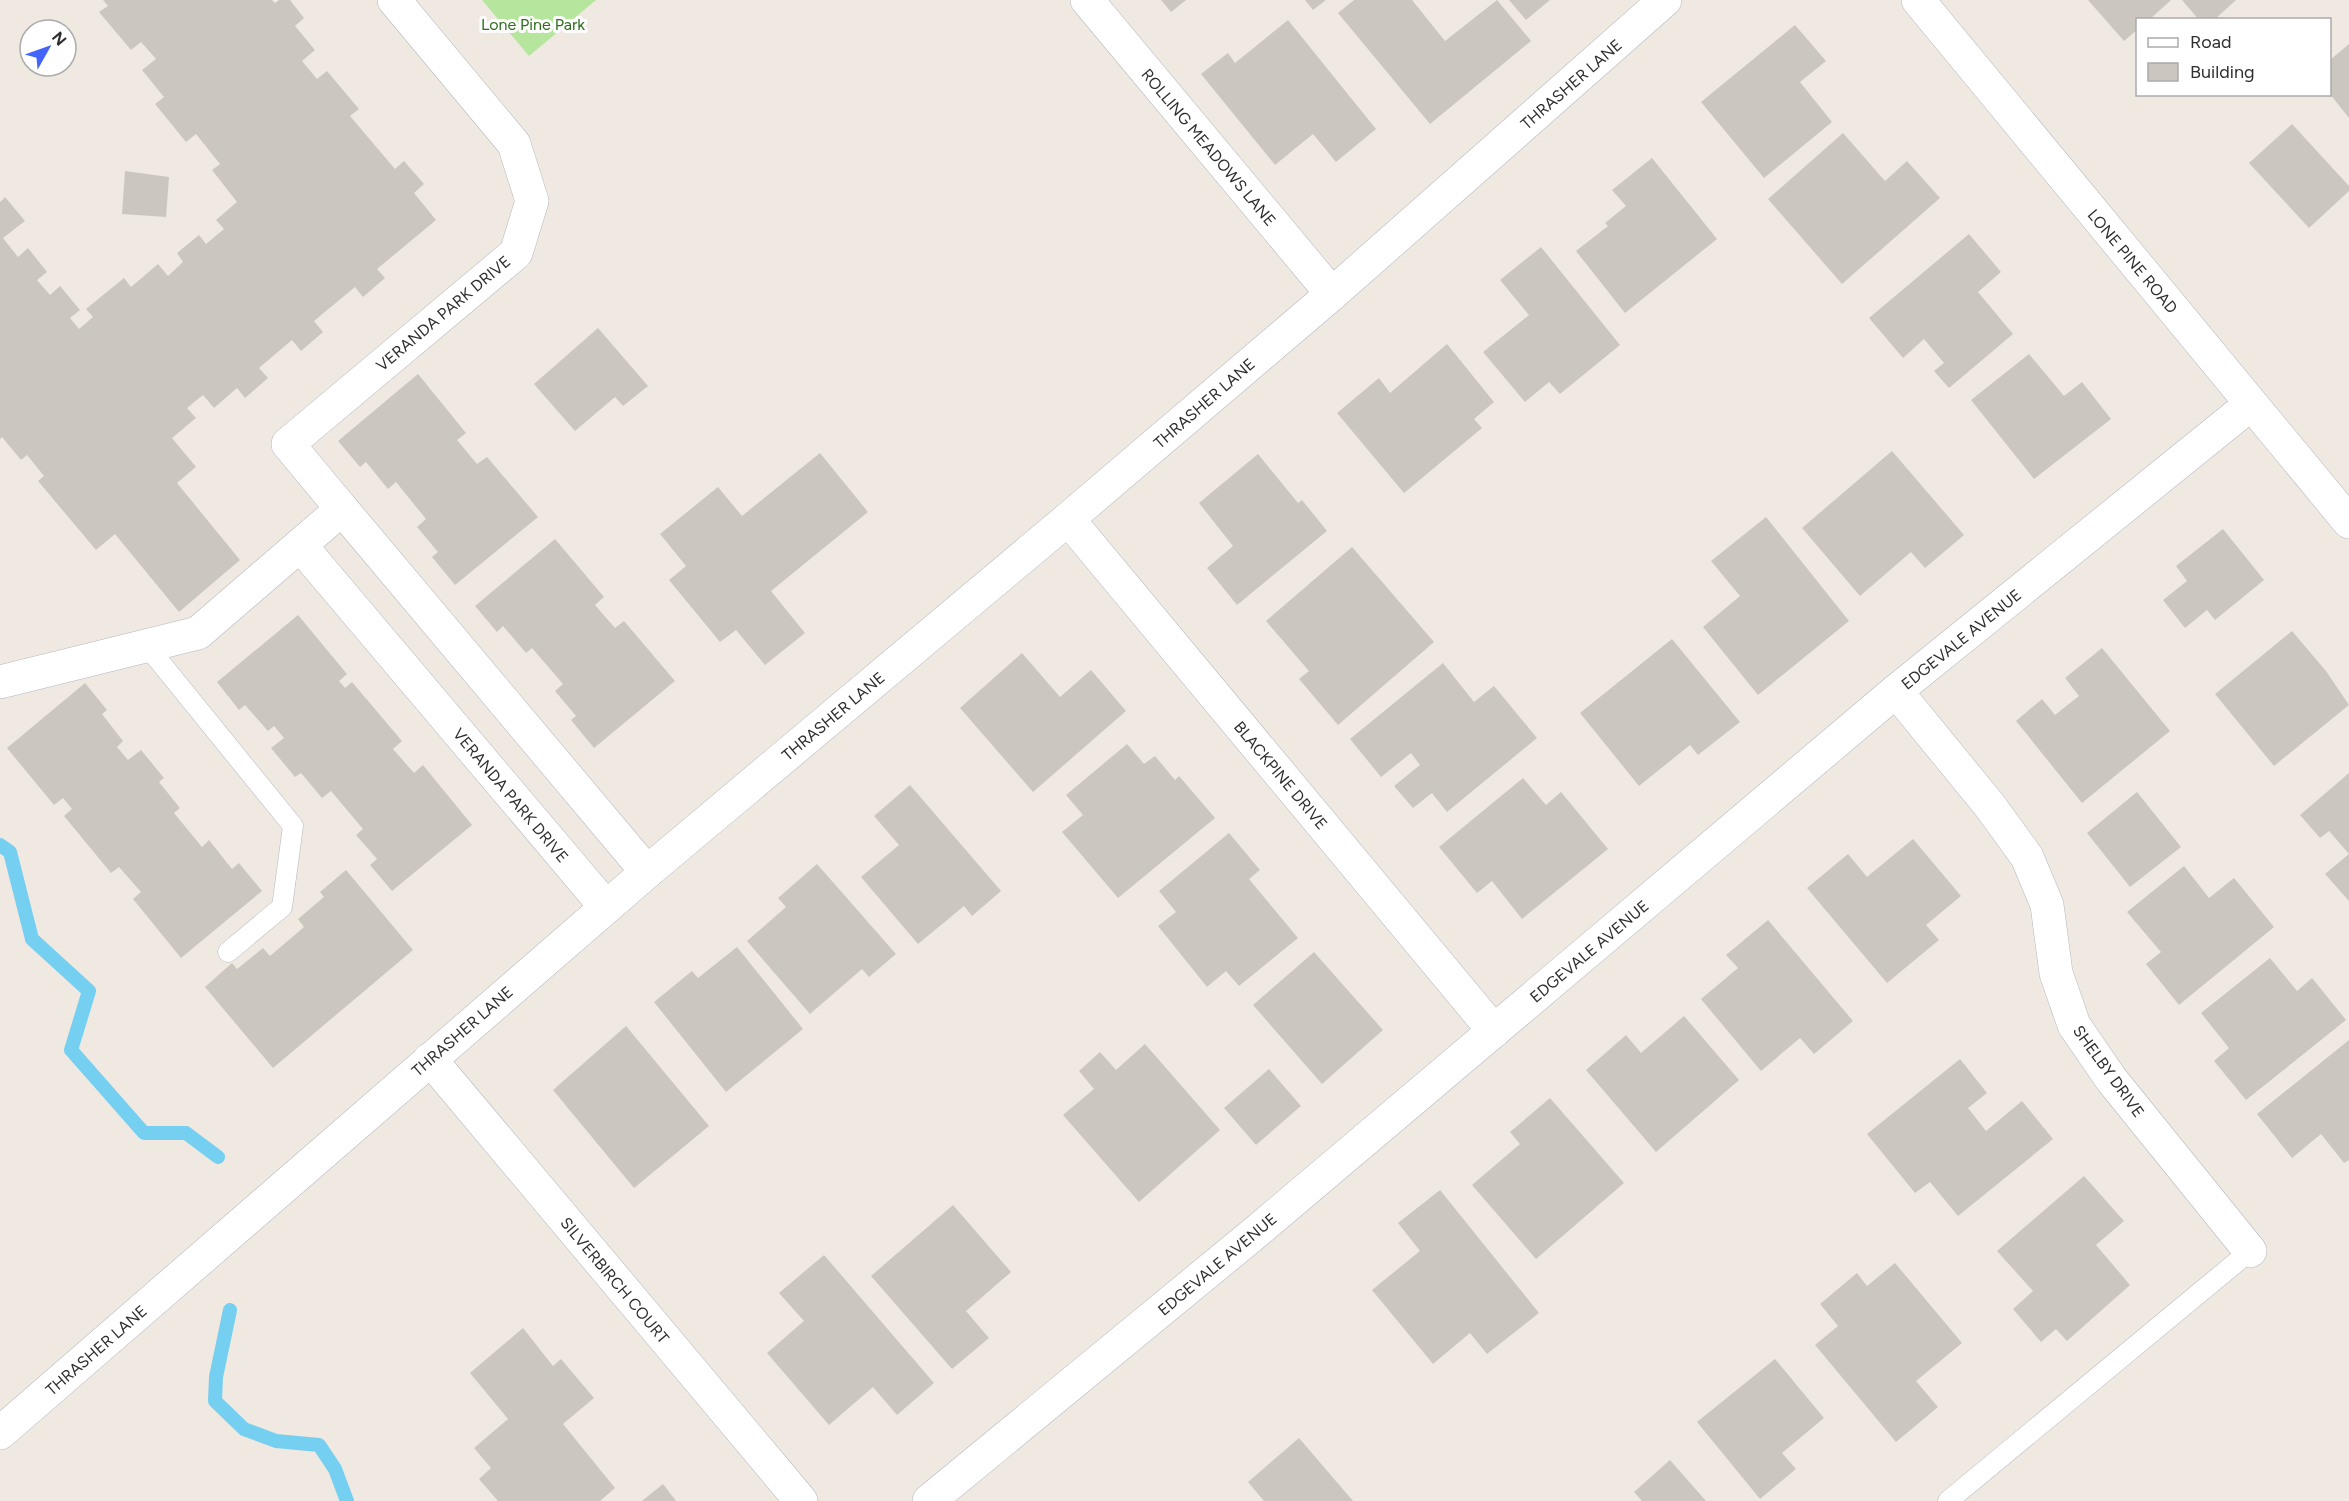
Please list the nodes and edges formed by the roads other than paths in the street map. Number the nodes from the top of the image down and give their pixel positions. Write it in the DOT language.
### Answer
graph roads {
  1 [pos="394,0"];
  2 [pos="1087,0"];
  3 [pos="1665,0"];
  4 [pos="1918,0"];
  5 [pos="1332,294"];
  6 [pos="2251,404"];
  7 [pos="342,509"];
  8 [pos="1068,519"];
  9 [pos="2349,522"];
  10 [pos="300,545"];
  11 [pos="147,646"];
  12 [pos="0,682"];
  13 [pos="1896,691"];
  14 [pos="647,872"];
  15 [pos="606,907"];
  16 [pos="228,952"];
  17 [pos="1494,1031"];
  18 [pos="430,1059"];
  19 [pos="2250,1251"];
  20 [pos="0,1433"];
  21 [pos="801,1501"];
  22 [pos="928,1501"];
  23 [pos="1948,1501"];
  1 -- 7 [label="street, VERANDA PARK DRIVE"];
  2 -- 5 [label="street, ROLLING MEADOWS LANE"];
  3 -- 5 [label="street, THRASHER LANE"];
  4 -- 6 [label="street, LONE PINE ROAD"];
  5 -- 8 [label="street, THRASHER LANE"];
  6 -- 9 [label="street, LONE PINE ROAD"];
  6 -- 13 [label="street, EDGEVALE AVENUE"];
  7 -- 10 [label="street"];
  7 -- 14 [label="street, VERANDA PARK DRIVE"];
  8 -- 14 [label="street, THRASHER LANE"];
  8 -- 17 [label="street, BLACKPINE DRIVE"];
  10 -- 11 [label="street"];
  10 -- 15 [label="street, VERANDA PARK DRIVE"];
  11 -- 12 [label="street"];
  11 -- 16 [label="lane"];
  13 -- 17 [label="street, EDGEVALE AVENUE"];
  13 -- 19 [label="street, SHELBY DRIVE"];
  14 -- 15 [label="street, THRASHER LANE"];
  15 -- 18 [label="street, THRASHER LANE"];
  17 -- 22 [label="street, EDGEVALE AVENUE"];
  18 -- 20 [label="street, THRASHER LANE"];
  18 -- 21 [label="street, SILVERBIRCH COURT"];
  19 -- 23 [label="lane"];
}
